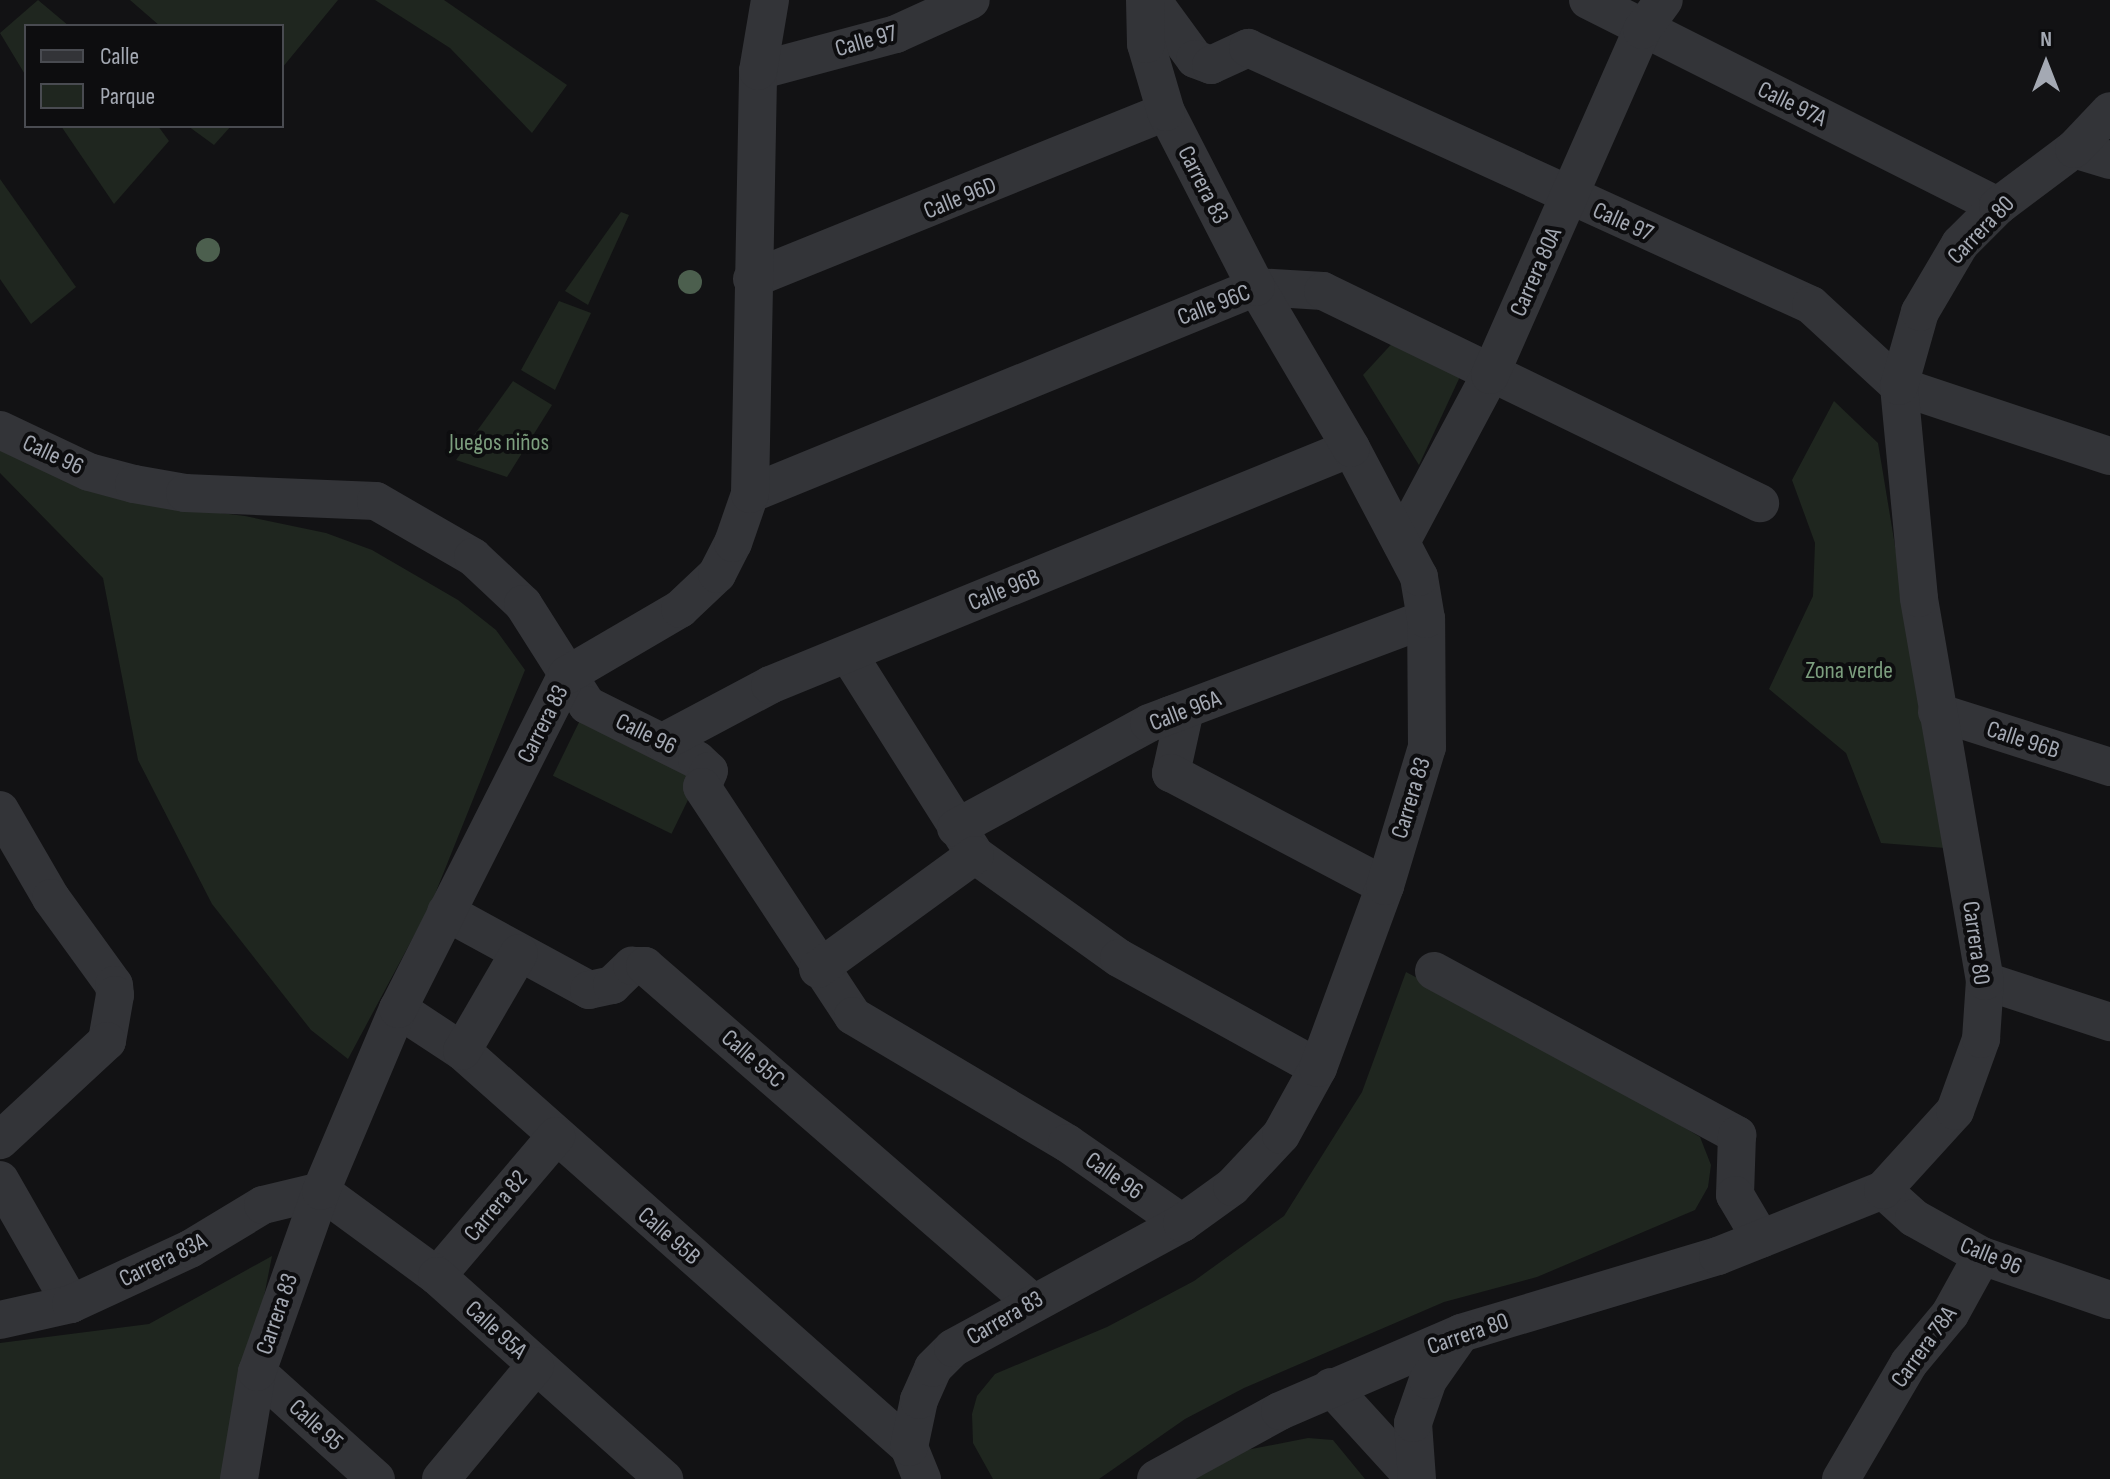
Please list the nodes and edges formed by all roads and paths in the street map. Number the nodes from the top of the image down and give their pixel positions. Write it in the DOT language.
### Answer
graph roads {
  1 [pos="770,0"];
  2 [pos="971,0"];
  3 [pos="1145,0"];
  4 [pos="1152,0"];
  5 [pos="1588,0"];
  6 [pos="1664,0"];
  7 [pos="1642,30"];
  8 [pos="758,71"];
  9 [pos="2110,111"];
  10 [pos="1166,112"];
  11 [pos="2074,149"];
  12 [pos="2110,160"];
  13 [pos="1569,198"];
  14 [pos="1998,206"];
  15 [pos="752,279"];
  16 [pos="1256,287"];
  17 [pos="1490,375"];
  18 [pos="1899,386"];
  19 [pos="0,430"];
  20 [pos="1351,448"];
  21 [pos="2110,456"];
  22 [pos="750,494"];
  23 [pos="1760,503"];
  24 [pos="1401,542"];
  25 [pos="1426,619"];
  26 [pos="848,654"];
  27 [pos="567,675"];
  28 [pos="1185,710"];
  29 [pos="1937,712"];
  30 [pos="663,742"];
  31 [pos="2110,767"];
  32 [pos="0,810"];
  33 [pos="965,842"];
  34 [pos="1385,886"];
  35 [pos="446,912"];
  36 [pos="519,953"];
  37 [pos="818,969"];
  38 [pos="1434,971"];
  39 [pos="1985,981"];
  40 [pos="398,1009"];
  41 [pos="2110,1022"];
  42 [pos="462,1051"];
  43 [pos="1318,1068"];
  44 [pos="556,1136"];
  45 [pos="0,1140"];
  46 [pos="0,1180"];
  47 [pos="1883,1190"];
  48 [pos="321,1191"];
  49 [pos="1182,1223"];
  50 [pos="1761,1239"];
  51 [pos="1982,1256"];
  52 [pos="437,1276"];
  53 [pos="2110,1300"];
  54 [pos="1032,1302"];
  55 [pos="71,1304"];
  56 [pos="0,1320"];
  57 [pos="1461,1333"];
  58 [pos="535,1366"];
  59 [pos="257,1372"];
  60 [pos="1331,1387"];
  61 [pos="915,1463"];
  62 [pos="239,1479"];
  63 [pos="376,1479"];
  64 [pos="441,1479"];
  65 [pos="664,1479"];
  66 [pos="1156,1479"];
  67 [pos="1416,1479"];
  68 [pos="1841,1479"];
  1 -- 8 [label="street, Carrera 83"];
  2 -- 8 [label="street, Calle 97"];
  3 -- 10 [label="street, Carrera 83"];
  4 -- 13 [label="street, Calle 97"];
  5 -- 7 [label="street, Calle 97A"];
  6 -- 7 [label="street, Carrera 80A"];
  7 -- 13 [label="street, Carrera 80A"];
  7 -- 14 [label="street, Calle 97A"];
  8 -- 15 [label="street, Carrera 83"];
  9 -- 11 [label="street, Carrera 80"];
  10 -- 15 [label="street, Calle 96D"];
  10 -- 16 [label="street, Carrera 83"];
  11 -- 12 [label="street"];
  11 -- 14 [label="street, Carrera 80"];
  13 -- 17 [label="street, Carrera 80A"];
  13 -- 18 [label="street, Calle 97"];
  14 -- 18 [label="street, Carrera 80"];
  15 -- 22 [label="street, Carrera 83"];
  16 -- 17 [label="street, Calle 96C"];
  16 -- 20 [label="street, Carrera 83"];
  16 -- 22 [label="street, Calle 96C"];
  17 -- 23 [label="street, Calle 96C"];
  17 -- 24 [label="street, Carrera 80A"];
  18 -- 21 [label="street, Calle 97"];
  18 -- 29 [label="street, Carrera 80"];
  19 -- 27 [label="street, Calle 96"];
  20 -- 24 [label="street, Carrera 83"];
  20 -- 26 [label="street, Calle 96B"];
  22 -- 27 [label="street, Carrera 83"];
  24 -- 25 [label="street, Carrera 83"];
  25 -- 28 [label="street, Calle 96A"];
  25 -- 34 [label="street, Carrera 83"];
  26 -- 30 [label="street, Calle 96B"];
  26 -- 33 [label="street"];
  27 -- 30 [label="street, Calle 96"];
  27 -- 35 [label="street, Carrera 83"];
  28 -- 33 [label="street, Calle 96A"];
  28 -- 34 [label="street"];
  29 -- 31 [label="street, Calle 96B"];
  29 -- 39 [label="street, Carrera 80"];
  30 -- 37 [label="street, Calle 96"];
  32 -- 45 [label="street"];
  33 -- 37 [label="street, Calle 96A"];
  33 -- 43 [label="street"];
  34 -- 43 [label="street, Carrera 83"];
  35 -- 36 [label="street, Calle 95C"];
  35 -- 40 [label="street, Carrera 83"];
  36 -- 42 [label="street"];
  36 -- 54 [label="street, Calle 95C"];
  37 -- 49 [label="street, Calle 96"];
  38 -- 50 [label="street"];
  39 -- 41 [label="street"];
  39 -- 47 [label="street, Carrera 80"];
  40 -- 42 [label="street, Calle 95B"];
  40 -- 48 [label="street, Carrera 83"];
  42 -- 44 [label="street, Calle 95B"];
  43 -- 49 [label="street, Carrera 83"];
  44 -- 52 [label="street, Carrera 82"];
  44 -- 61 [label="street, Calle 95B"];
  46 -- 55 [label="street"];
  47 -- 50 [label="street, Carrera 80"];
  47 -- 51 [label="street, Calle 96"];
  48 -- 52 [label="street, Calle 95A"];
  48 -- 55 [label="street, Carrera 83A"];
  48 -- 59 [label="street, Carrera 83"];
  49 -- 54 [label="street, Carrera 83"];
  50 -- 57 [label="street, Carrera 80"];
  51 -- 53 [label="street, Calle 96"];
  51 -- 68 [label="street, Carrera 78A"];
  52 -- 58 [label="street, Calle 95A"];
  54 -- 61 [label="street, Carrera 83"];
  55 -- 56 [label="street, Carrera 83A"];
  57 -- 60 [label="street, Carrera 80"];
  57 -- 67 [label="street"];
  58 -- 64 [label="street"];
  58 -- 65 [label="street, Calle 95A"];
  59 -- 62 [label="street, Carrera 83"];
  59 -- 63 [label="street, Calle 95"];
  60 -- 66 [label="street, Carrera 80"];
  60 -- 67 [label="street"];
}
